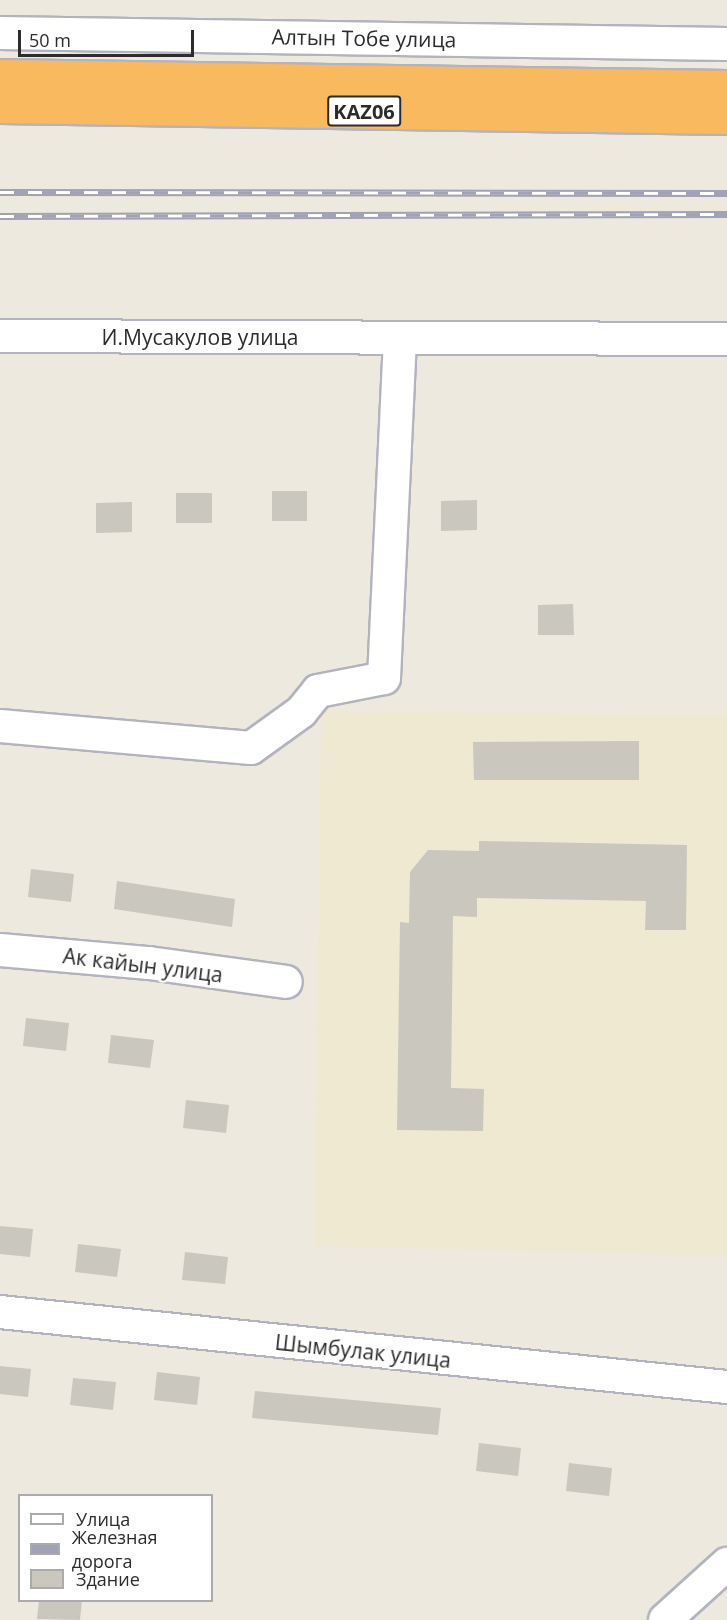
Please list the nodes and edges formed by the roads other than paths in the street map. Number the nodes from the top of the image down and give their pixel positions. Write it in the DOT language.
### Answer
graph roads {
  1 [pos="0,33"];
  2 [pos="727,44"];
  3 [pos="0,76"];
  4 [pos="727,87"];
  5 [pos="0,106"];
  6 [pos="727,117"];
  7 [pos="0,336"];
  8 [pos="399,339"];
  9 [pos="727,339"];
  10 [pos="0,726"];
  11 [pos="0,950"];
  12 [pos="286,982"];
  13 [pos="0,1312"];
  14 [pos="727,1387"];
  15 [pos="727,1564"];
  16 [pos="665,1620"];
  1 -- 2 [label="street, Алтын Тобе улица"];
  3 -- 4 [label="highway, KАZ06"];
  5 -- 6 [label="highway, KАZ06"];
  7 -- 8 [label="street, И.Мусакулов улица"];
  8 -- 9 [label="street, И.Мусакулов улица"];
  8 -- 10 [label="street"];
  11 -- 12 [label="street, Ак кайын улица"];
  13 -- 14 [label="street, Шымбулак улица"];
  15 -- 16 [label="street"];
}
